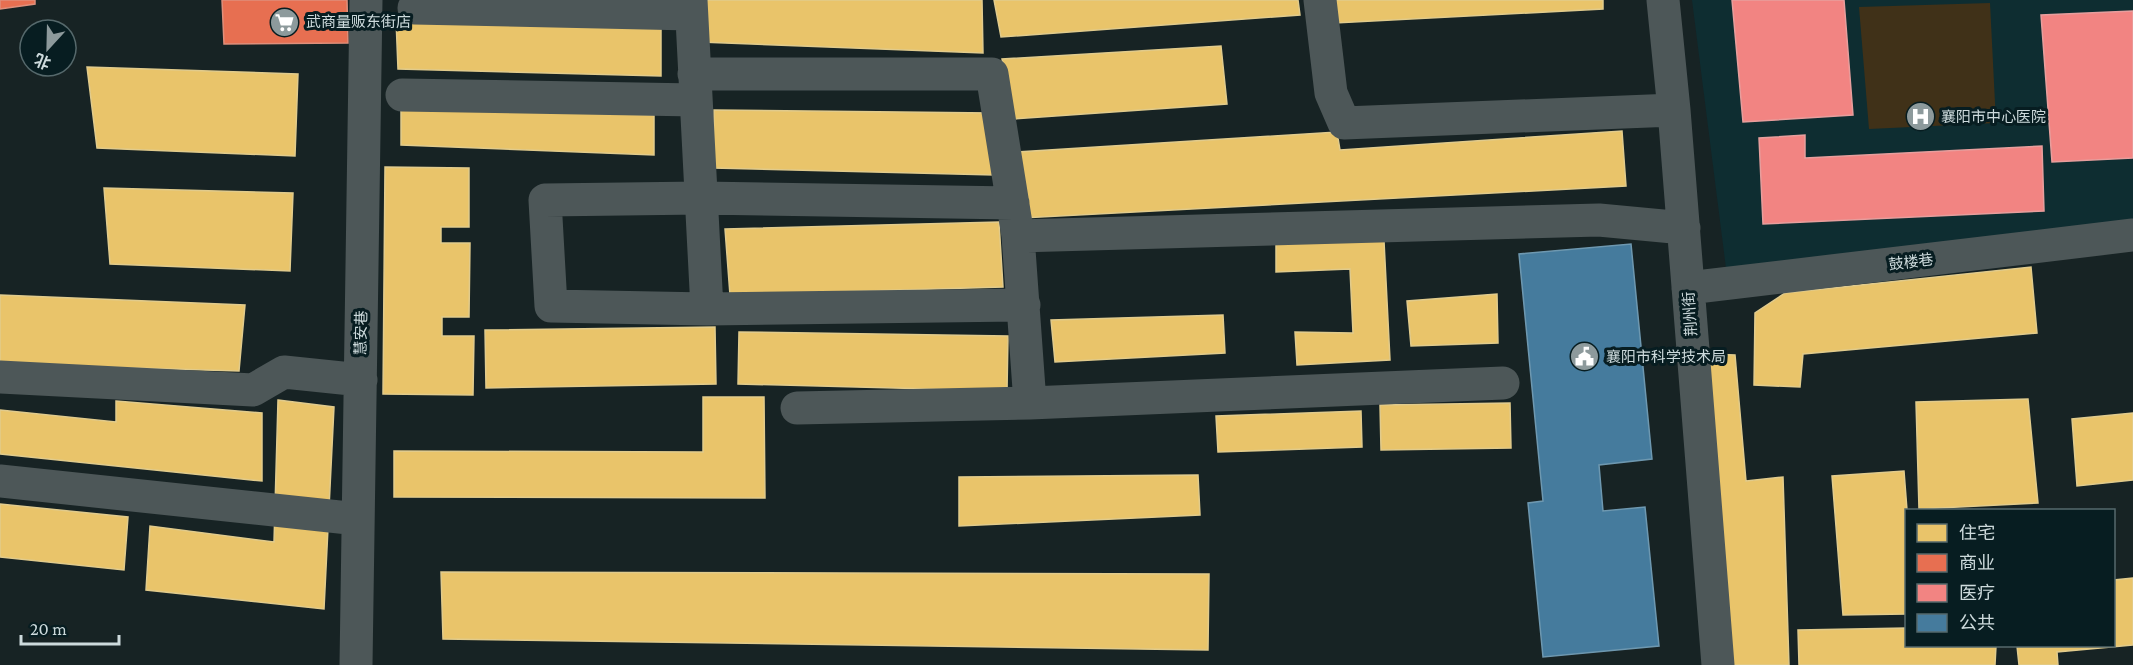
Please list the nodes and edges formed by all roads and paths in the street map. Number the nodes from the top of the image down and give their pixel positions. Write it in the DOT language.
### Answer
graph roads {
  1 [pos="366,0"];
  2 [pos="1320,0"];
  3 [pos="1663,0"];
  4 [pos="691,7"];
  5 [pos="414,8"];
  6 [pos="695,87"];
  7 [pos="402,95"];
  8 [pos="1674,110"];
  9 [pos="700,198"];
  10 [pos="1013,203"];
  11 [pos="1684,228"];
  12 [pos="2133,235"];
  13 [pos="1018,236"];
  14 [pos="1688,288"];
  15 [pos="1023,305"];
  16 [pos="707,309"];
  17 [pos="0,377"];
  18 [pos="361,380"];
  19 [pos="1503,383"];
  20 [pos="1030,403"];
  21 [pos="797,408"];
  22 [pos="0,481"];
  23 [pos="358,519"];
  24 [pos="356,665"];
  25 [pos="1718,665"];
  1 -- 18 [label="street, 慧安巷"];
  2 -- 8 [label="street"];
  3 -- 8 [label="street, 荆州街"];
  4 -- 5 [label="street"];
  4 -- 6 [label="street"];
  6 -- 7 [label="street"];
  6 -- 9 [label="street"];
  6 -- 10 [label="street"];
  8 -- 11 [label="street, 荆州街"];
  9 -- 10 [label="street"];
  9 -- 16 [label="street"];
  9 -- 16 [label="street"];
  10 -- 13 [label="street"];
  11 -- 13 [label="street"];
  11 -- 14 [label="street, 荆州街"];
  12 -- 14 [label="street, 鼓楼巷"];
  13 -- 15 [label="street"];
  14 -- 25 [label="street, 荆州街"];
  15 -- 16 [label="street"];
  15 -- 20 [label="street"];
  17 -- 18 [label="street"];
  18 -- 23 [label="street, 慧安巷"];
  19 -- 20 [label="street"];
  20 -- 21 [label="street"];
  22 -- 23 [label="street"];
  23 -- 24 [label="street, 慧安巷"];
}
